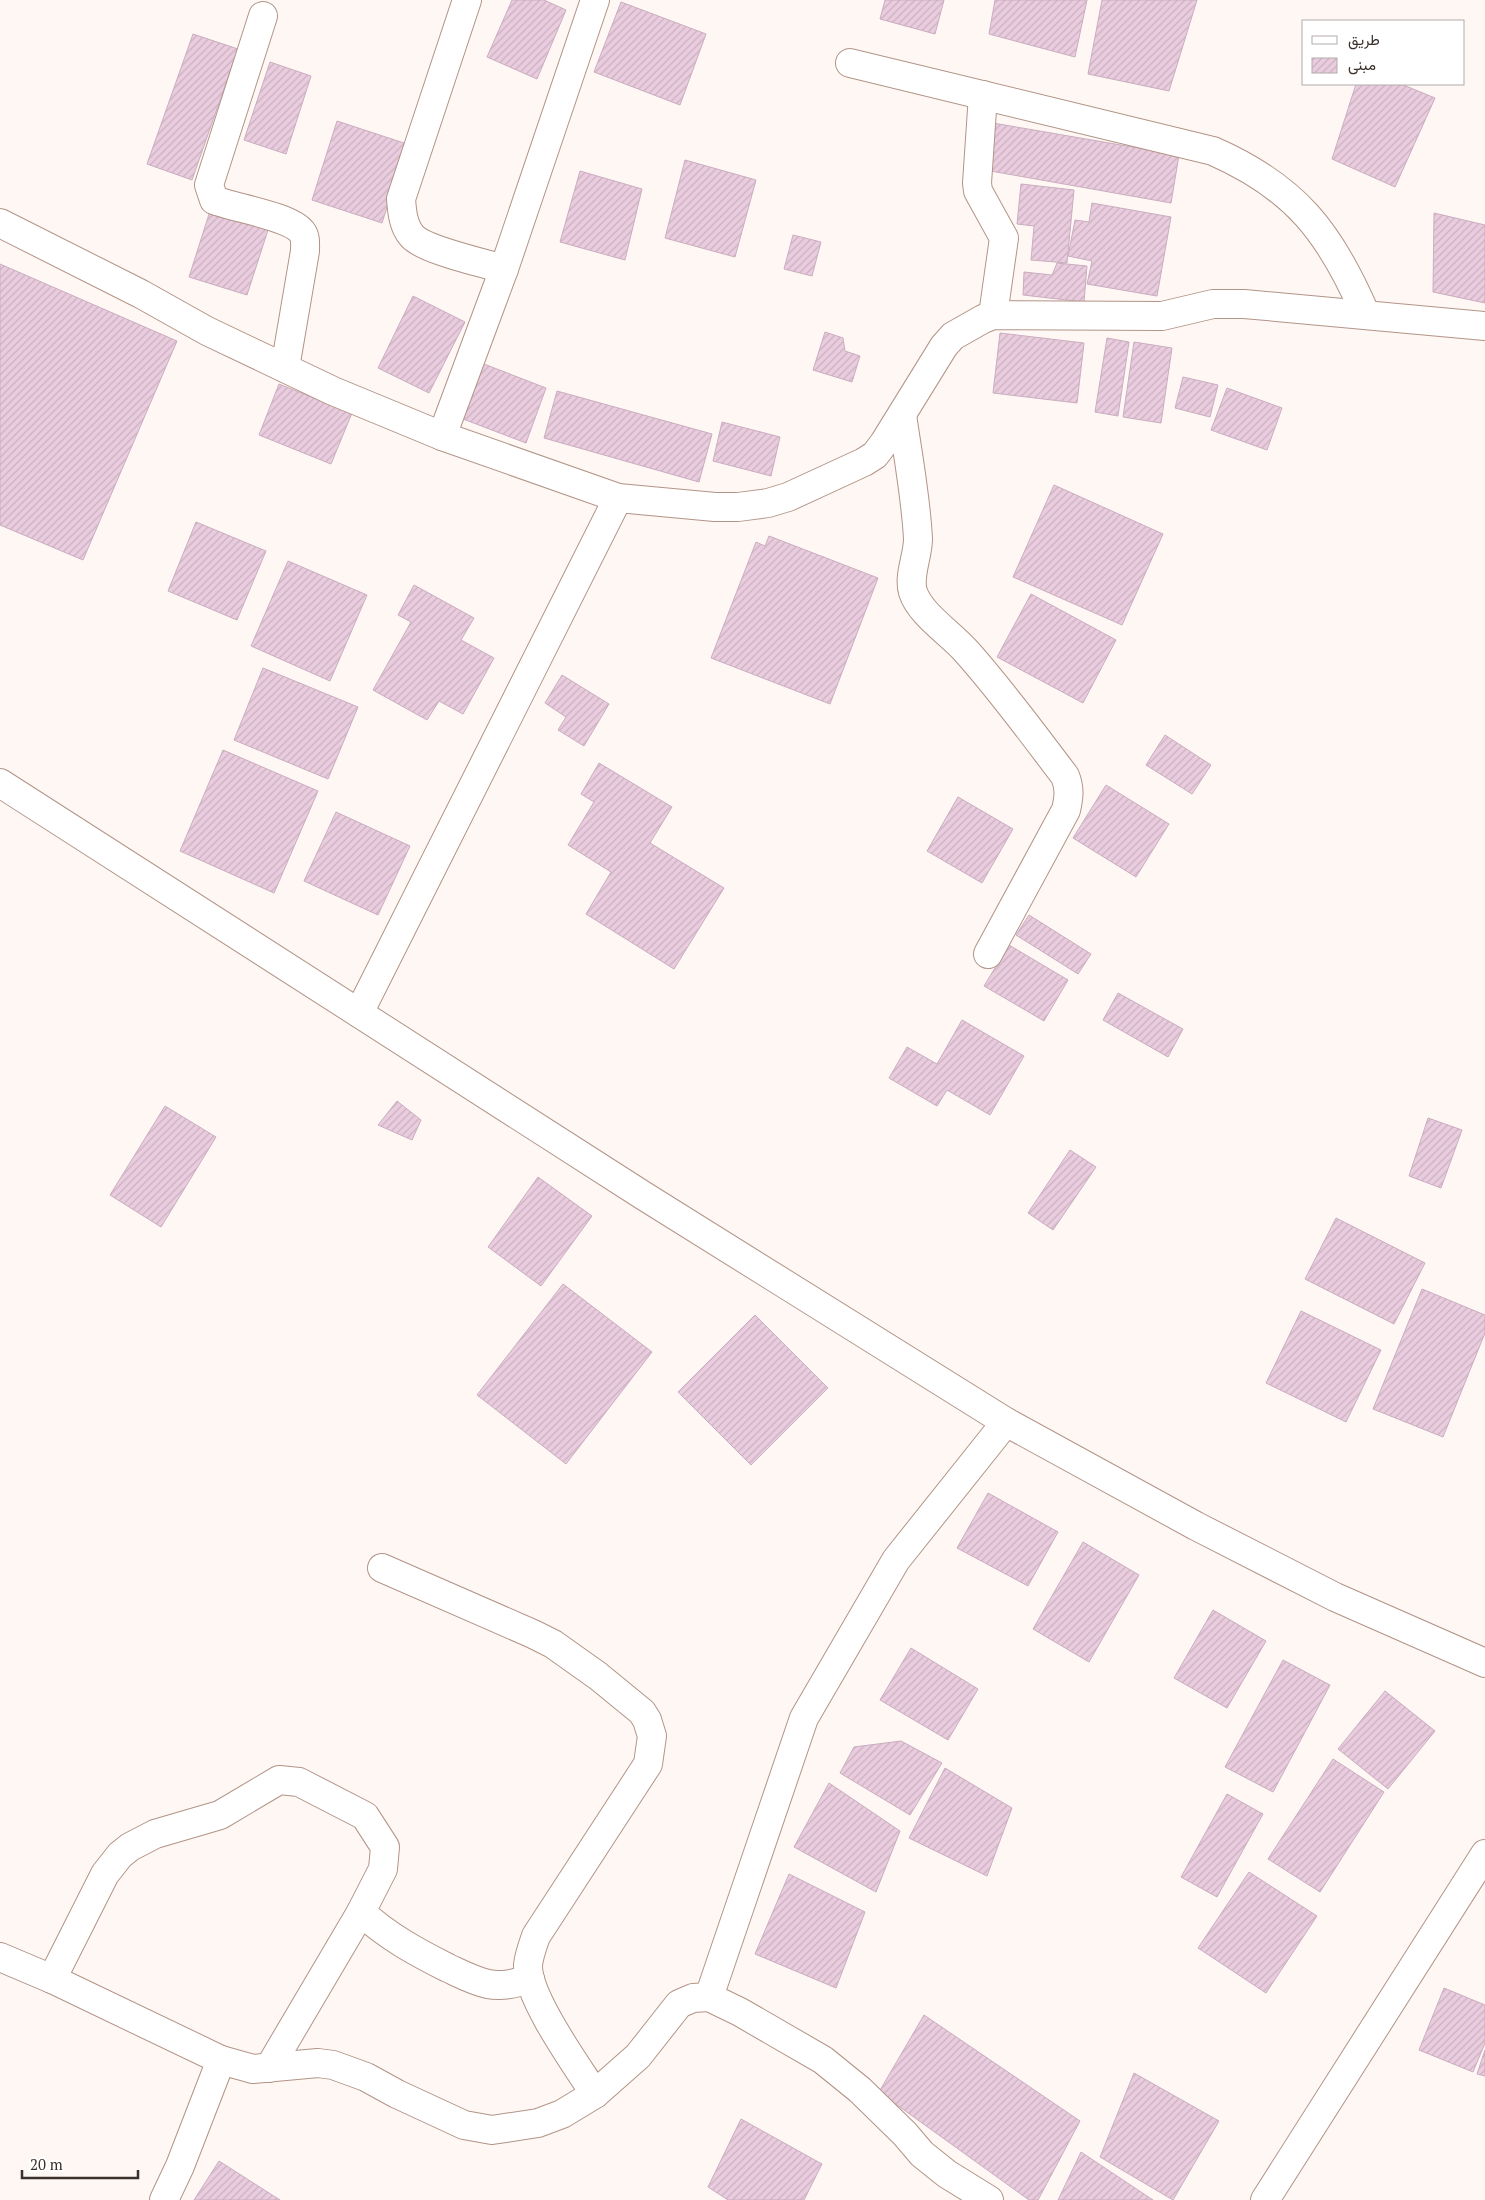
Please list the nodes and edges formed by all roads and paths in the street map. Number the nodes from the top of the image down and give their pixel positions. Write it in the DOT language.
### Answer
graph roads {
  1 [pos="467,0"];
  2 [pos="596,0"];
  3 [pos="264,16"];
  4 [pos="850,63"];
  5 [pos="983,95"];
  6 [pos="0,223"];
  7 [pos="504,270"];
  8 [pos="1365,313"];
  9 [pos="993,315"];
  10 [pos="1485,326"];
  11 [pos="285,368"];
  12 [pos="902,415"];
  13 [pos="442,436"];
  14 [pos="618,498"];
  15 [pos="0,783"];
  16 [pos="988,954"];
  17 [pos="359,1013"];
  18 [pos="1006,1422"];
  19 [pos="382,1568"];
  20 [pos="1485,1663"];
  21 [pos="1485,1854"];
  22 [pos="361,1912"];
  23 [pos="0,1957"];
  24 [pos="52,1979"];
  25 [pos="530,1980"];
  26 [pos="709,1997"];
  27 [pos="221,2060"];
  28 [pos="269,2068"];
  29 [pos="595,2094"];
  30 [pos="164,2200"];
  31 [pos="989,2200"];
  32 [pos="1265,2200"];
  1 -- 7 [label="street"];
  2 -- 7 [label="street"];
  3 -- 11 [label="street"];
  4 -- 5 [label="street"];
  5 -- 8 [label="street"];
  5 -- 9 [label="street"];
  6 -- 11 [label="street"];
  7 -- 13 [label="street"];
  8 -- 9 [label="street"];
  8 -- 10 [label="street"];
  9 -- 12 [label="street"];
  11 -- 13 [label="street"];
  12 -- 14 [label="street"];
  12 -- 16 [label="street"];
  13 -- 14 [label="street"];
  14 -- 17 [label="street"];
  15 -- 17 [label="street"];
  17 -- 18 [label="street"];
  18 -- 20 [label="street"];
  18 -- 26 [label="street"];
  19 -- 25 [label="street"];
  21 -- 32 [label="street"];
  22 -- 24 [label="street"];
  22 -- 25 [label="street"];
  22 -- 28 [label="street"];
  23 -- 24 [label="street"];
  24 -- 27 [label="street"];
  25 -- 29 [label="street"];
  26 -- 29 [label="street"];
  26 -- 31 [label="street"];
  27 -- 28 [label="street"];
  27 -- 30 [label="street"];
  28 -- 29 [label="street"];
}
